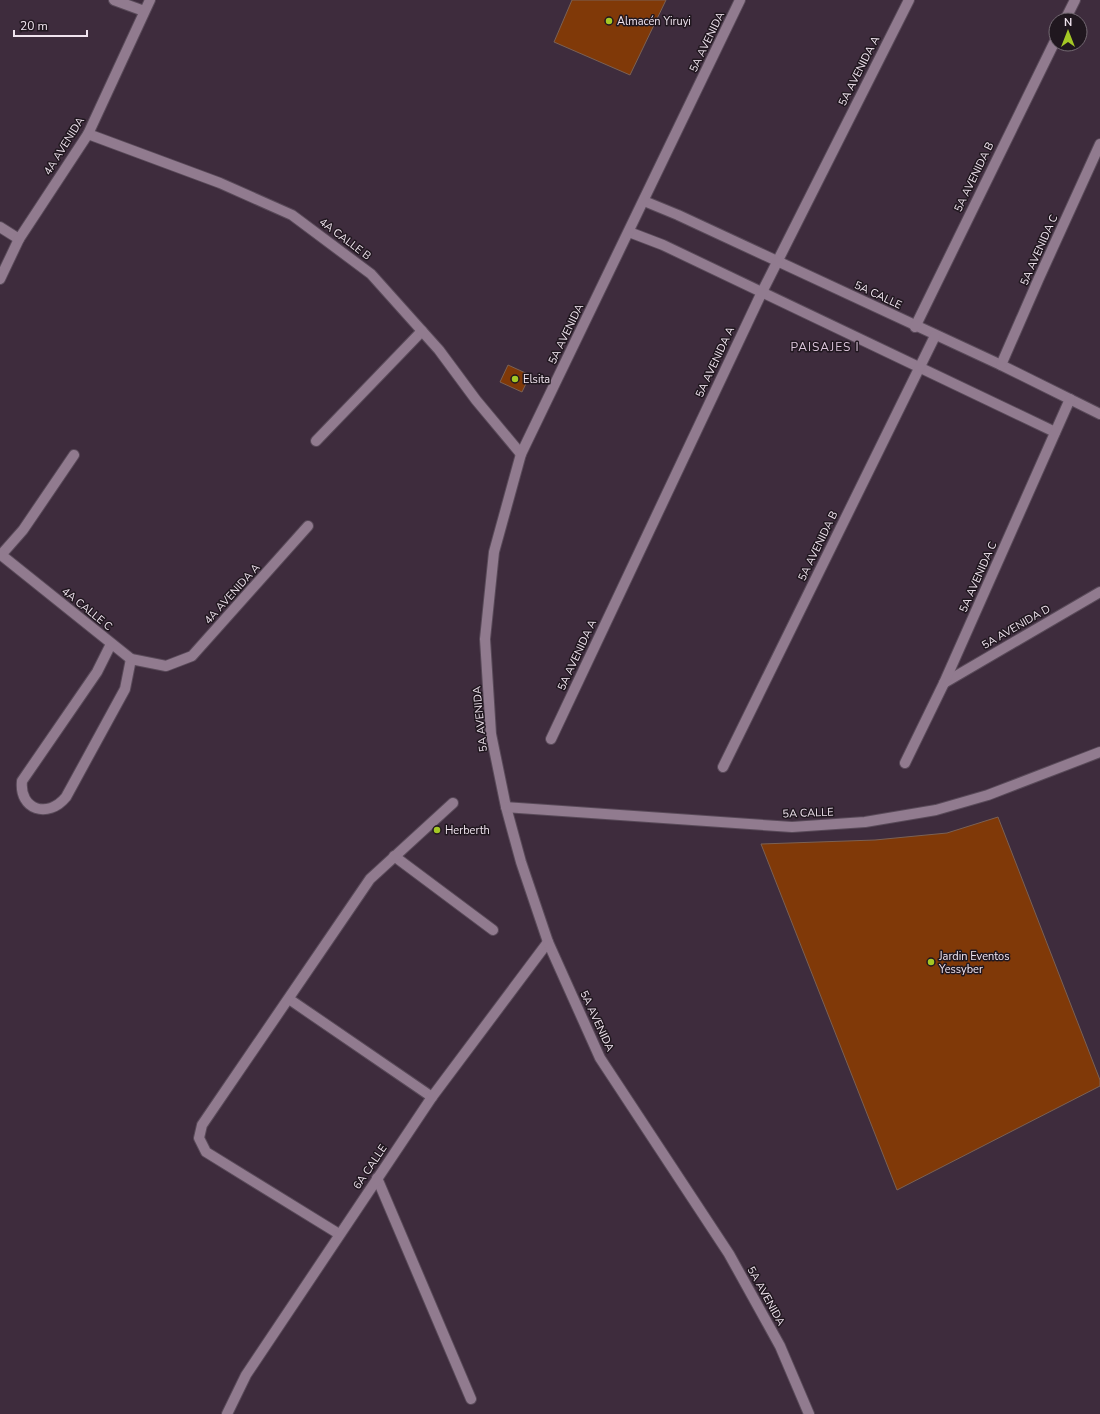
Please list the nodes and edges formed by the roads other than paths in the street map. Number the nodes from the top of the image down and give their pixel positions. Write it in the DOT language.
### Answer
graph roads {
  1 [pos="114,0"];
  2 [pos="150,0"];
  3 [pos="740,0"];
  4 [pos="909,0"];
  5 [pos="1075,0"];
  6 [pos="144,11"];
  7 [pos="1069,12"];
  8 [pos="1050,52"];
  9 [pos="88,134"];
  10 [pos="1100,144"];
  11 [pos="644,201"];
  12 [pos="0,227"];
  13 [pos="629,232"];
  14 [pos="19,239"];
  15 [pos="777,261"];
  16 [pos="0,278"];
  17 [pos="762,292"];
  18 [pos="915,326"];
  19 [pos="422,331"];
  20 [pos="935,336"];
  21 [pos="1001,365"];
  22 [pos="919,367"];
  23 [pos="1070,398"];
  24 [pos="1100,414"];
  25 [pos="1055,432"];
  26 [pos="316,441"];
  27 [pos="521,454"];
  28 [pos="74,455"];
  29 [pos="308,526"];
  30 [pos="0,554"];
  31 [pos="1100,592"];
  32 [pos="111,644"];
  33 [pos="131,660"];
  34 [pos="166,666"];
  35 [pos="944,683"];
  36 [pos="551,739"];
  37 [pos="1100,752"];
  38 [pos="905,763"];
  39 [pos="723,768"];
  40 [pos="453,803"];
  41 [pos="506,807"];
  42 [pos="394,856"];
  43 [pos="493,930"];
  44 [pos="548,942"];
  45 [pos="288,999"];
  46 [pos="432,1097"];
  47 [pos="377,1178"];
  48 [pos="339,1234"];
  49 [pos="471,1399"];
  50 [pos="227,1414"];
  51 [pos="809,1414"];
  1 -- 6 [label="street"];
  2 -- 6 [label="street, 4A AVENIDA"];
  3 -- 11 [label="street, 5A AVENIDA"];
  4 -- 15 [label="street, 5A AVENIDA A"];
  5 -- 7 [label="street"];
  6 -- 9 [label="street, 4A AVENIDA"];
  8 -- 18 [label="street, 5A AVENIDA B"];
  9 -- 14 [label="street, 4A AVENIDA"];
  9 -- 19 [label="street, 4A CALLE B"];
  10 -- 21 [label="street, 5A AVENIDA C"];
  11 -- 13 [label="street, 5A AVENIDA"];
  11 -- 15 [label="street, 5A CALLE"];
  12 -- 14 [label="street"];
  13 -- 17 [label="street"];
  13 -- 27 [label="street, 5A AVENIDA"];
  14 -- 16 [label="street, 4A AVENIDA"];
  15 -- 17 [label="street, 5A AVENIDA A"];
  15 -- 18 [label="street, 5A CALLE"];
  17 -- 22 [label="street"];
  17 -- 36 [label="street, 5A AVENIDA A"];
  18 -- 20 [label="street, 5A CALLE"];
  19 -- 26 [label="street"];
  19 -- 27 [label="street, 4A CALLE B"];
  20 -- 21 [label="street, 5A CALLE"];
  20 -- 22 [label="street, 5A AVENIDA B"];
  21 -- 23 [label="street, 5A CALLE"];
  22 -- 25 [label="street"];
  22 -- 39 [label="street, 5A AVENIDA B"];
  23 -- 24 [label="street, 5A CALLE"];
  23 -- 25 [label="street, 5A AVENIDA C"];
  25 -- 35 [label="street, 5A AVENIDA C"];
  27 -- 41 [label="street, 5A AVENIDA"];
  28 -- 30 [label="street"];
  29 -- 34 [label="street, 4A AVENIDA A"];
  30 -- 32 [label="street, 4A CALLE C"];
  31 -- 35 [label="street, 5A AVENIDA D"];
  32 -- 33 [label="street, 4A CALLE C"];
  32 -- 33 [label="street"];
  33 -- 34 [label="street, 4A CALLE C"];
  35 -- 38 [label="street, 5A AVENIDA C"];
  37 -- 41 [label="street, 5A CALLE"];
  40 -- 42 [label="street"];
  41 -- 44 [label="street, 5A AVENIDA"];
  42 -- 43 [label="street"];
  42 -- 45 [label="street"];
  44 -- 46 [label="street, 6A CALLE"];
  44 -- 51 [label="street, 5A AVENIDA"];
  45 -- 46 [label="street"];
  45 -- 48 [label="street"];
  46 -- 47 [label="street, 6A CALLE"];
  47 -- 48 [label="street, 6A CALLE"];
  47 -- 49 [label="street"];
  48 -- 50 [label="street, 6A CALLE"];
}
